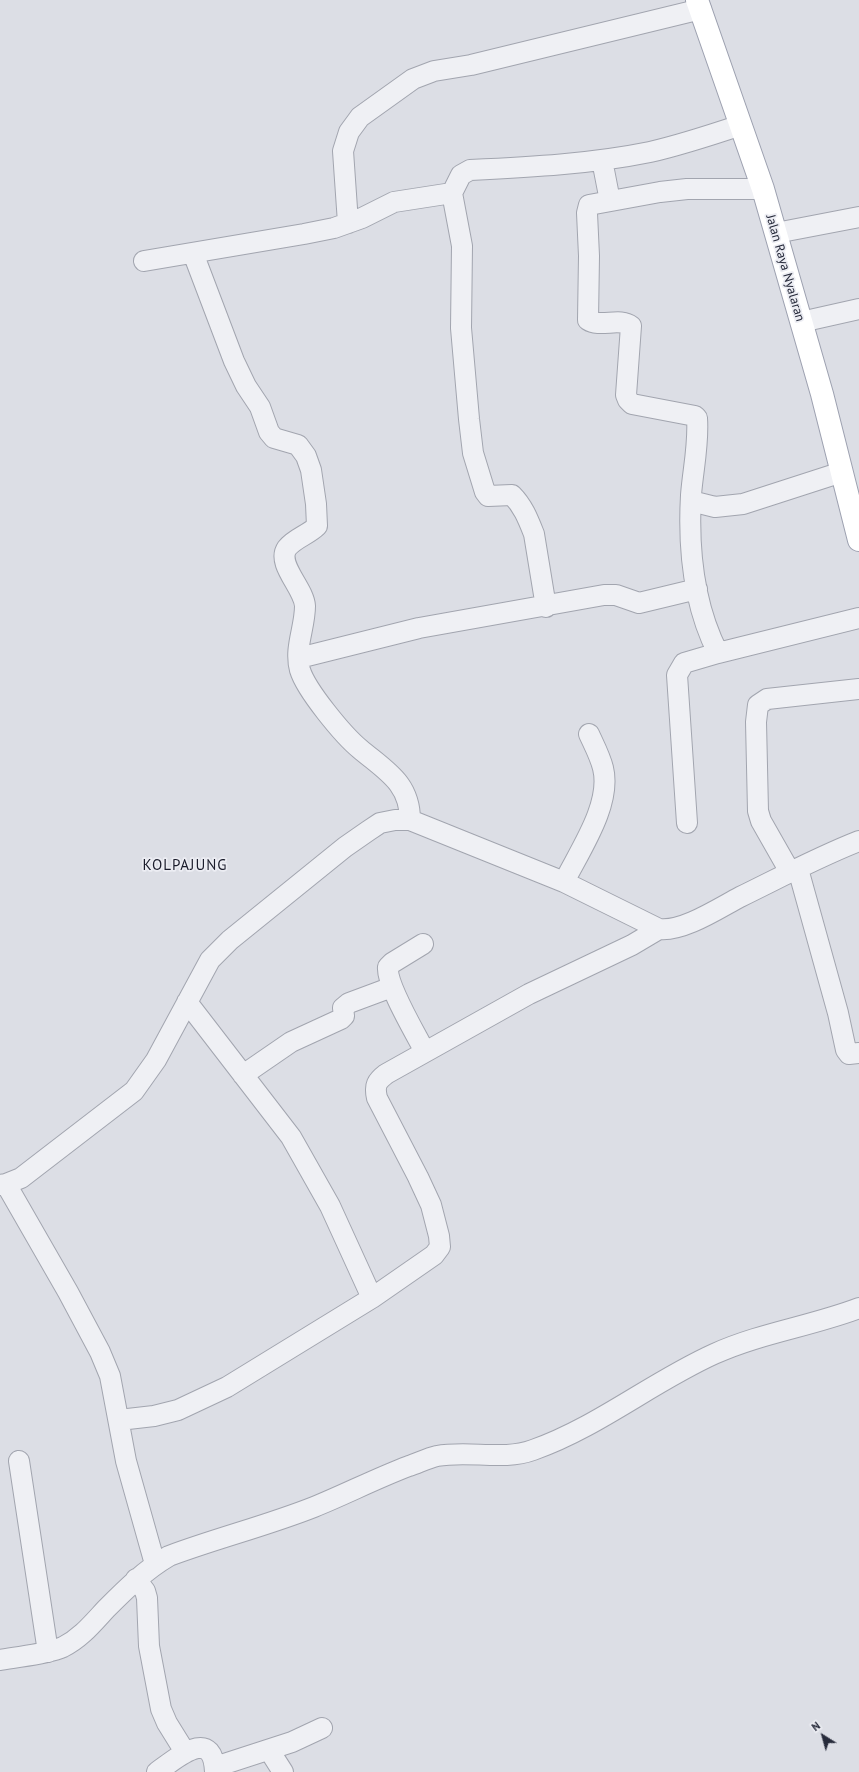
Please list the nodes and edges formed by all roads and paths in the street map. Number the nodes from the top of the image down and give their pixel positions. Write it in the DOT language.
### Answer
graph roads {
  1 [pos="699,5"];
  2 [pos="741,125"];
  3 [pos="602,160"];
  4 [pos="763,189"];
  5 [pos="452,193"];
  6 [pos="610,200"];
  7 [pos="859,217"];
  8 [pos="348,223"];
  9 [pos="776,233"];
  10 [pos="192,253"];
  11 [pos="144,261"];
  12 [pos="859,309"];
  13 [pos="801,322"];
  14 [pos="842,472"];
  15 [pos="691,501"];
  16 [pos="859,540"];
  17 [pos="697,589"];
  18 [pos="546,607"];
  19 [pos="859,618"];
  20 [pos="718,653"];
  21 [pos="299,658"];
  22 [pos="859,689"];
  23 [pos="589,734"];
  24 [pos="410,820"];
  25 [pos="687,823"];
  26 [pos="859,841"];
  27 [pos="794,871"];
  28 [pos="564,882"];
  29 [pos="659,929"];
  30 [pos="423,944"];
  31 [pos="392,987"];
  32 [pos="187,1002"];
  33 [pos="425,1052"];
  34 [pos="859,1053"];
  35 [pos="243,1075"];
  36 [pos="3,1184"];
  37 [pos="372,1298"];
  38 [pos="859,1308"];
  39 [pos="119,1420"];
  40 [pos="19,1461"];
  41 [pos="155,1564"];
  42 [pos="136,1579"];
  43 [pos="48,1652"];
  44 [pos="0,1660"];
  45 [pos="322,1728"];
  46 [pos="269,1750"];
  47 [pos="185,1752"];
  48 [pos="215,1770"];
  49 [pos="157,1772"];
  50 [pos="283,1772"];
  1 -- 2 [label="main road, Jalan Raya Nyalaran"];
  1 -- 8 [label="street"];
  2 -- 3 [label="street"];
  2 -- 4 [label="main road, Jalan Raya Nyalaran"];
  3 -- 5 [label="street"];
  3 -- 6 [label="street"];
  4 -- 6 [label="street"];
  4 -- 9 [label="main road, Jalan Raya Nyalaran"];
  5 -- 8 [label="street"];
  5 -- 18 [label="street"];
  6 -- 15 [label="street"];
  7 -- 9 [label="street"];
  8 -- 10 [label="street"];
  9 -- 13 [label="main road, Jalan Raya Nyalaran"];
  10 -- 11 [label="street"];
  10 -- 21 [label="street"];
  12 -- 13 [label="street"];
  13 -- 14 [label="main road, Jalan Raya Nyalaran"];
  14 -- 15 [label="street"];
  14 -- 16 [label="main road, Jalan Raya Nyalaran"];
  15 -- 17 [label="street"];
  17 -- 18 [label="street"];
  17 -- 20 [label="street"];
  18 -- 21 [label="street"];
  19 -- 20 [label="street"];
  20 -- 25 [label="street"];
  21 -- 24 [label="street"];
  22 -- 27 [label="street"];
  23 -- 28 [label="street"];
  24 -- 28 [label="street"];
  24 -- 32 [label="street"];
  26 -- 27 [label="street"];
  27 -- 29 [label="street"];
  27 -- 34 [label="street"];
  28 -- 29 [label="street"];
  29 -- 33 [label="street"];
  30 -- 31 [label="street"];
  31 -- 33 [label="street"];
  31 -- 35 [label="street"];
  32 -- 35 [label="street"];
  32 -- 36 [label="street"];
  33 -- 37 [label="street"];
  35 -- 37 [label="street"];
  36 -- 39 [label="street"];
  37 -- 39 [label="street"];
  38 -- 41 [label="street"];
  39 -- 41 [label="street"];
  40 -- 43 [label="street"];
  41 -- 42 [label="street"];
  42 -- 43 [label="street"];
  42 -- 47 [label="street"];
  43 -- 44 [label="street"];
  45 -- 46 [label="street"];
  46 -- 48 [label="street"];
  46 -- 50 [label="street"];
  47 -- 48 [label="street"];
  47 -- 49 [label="street"];
}
